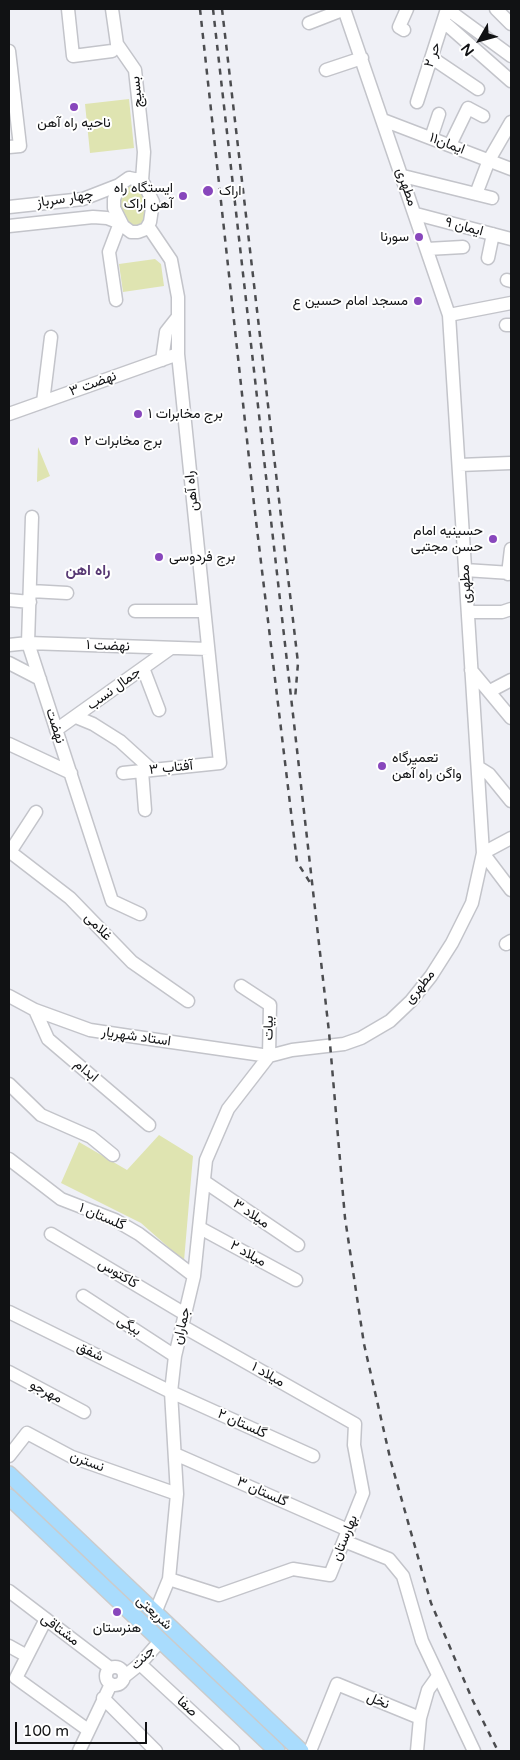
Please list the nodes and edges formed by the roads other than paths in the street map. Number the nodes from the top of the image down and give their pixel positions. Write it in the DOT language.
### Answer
graph roads {
  1 [pos="68,9"];
  2 [pos="112,9"];
  3 [pos="344,9"];
  4 [pos="407,9"];
  5 [pos="447,9"];
  6 [pos="496,9"];
  7 [pos="444,22"];
  8 [pos="309,23"];
  9 [pos="511,24"];
  10 [pos="404,30"];
  11 [pos="112,51"];
  12 [pos="511,56"];
  13 [pos="362,58"];
  14 [pos="432,58"];
  15 [pos="9,59"];
  16 [pos="326,70"];
  17 [pos="511,81"];
  18 [pos="478,89"];
  19 [pos="417,102"];
  20 [pos="439,114"];
  21 [pos="483,116"];
  22 [pos="383,120"];
  23 [pos="511,122"];
  24 [pos="431,138"];
  25 [pos="14,140"];
  26 [pos="450,145"];
  27 [pos="490,160"];
  28 [pos="511,168"];
  29 [pos="403,176"];
  30 [pos="142,182"];
  31 [pos="119,185"];
  32 [pos="476,194"];
  33 [pos="492,198"];
  34 [pos="9,207"];
  35 [pos="416,214"];
  36 [pos="120,224"];
  37 [pos="9,226"];
  38 [pos="148,226"];
  39 [pos="493,234"];
  40 [pos="511,239"];
  41 [pos="464,247"];
  42 [pos="427,249"];
  43 [pos="488,258"];
  44 [pos="116,300"];
  45 [pos="511,303"];
  46 [pos="449,315"];
  47 [pos="177,318"];
  48 [pos="50,337"];
  49 [pos="178,354"];
  50 [pos="162,360"];
  51 [pos="43,402"];
  52 [pos="9,414"];
  53 [pos="511,463"];
  54 [pos="459,465"];
  55 [pos="32,517"];
  56 [pos="511,548"];
  57 [pos="465,570"];
  58 [pos="510,574"];
  59 [pos="66,594"];
  60 [pos="31,596"];
  61 [pos="9,600"];
  62 [pos="511,609"];
  63 [pos="135,611"];
  64 [pos="204,611"];
  65 [pos="468,612"];
  66 [pos="28,643"];
  67 [pos="9,645"];
  68 [pos="170,648"];
  69 [pos="208,649"];
  70 [pos="9,663"];
  71 [pos="144,668"];
  72 [pos="471,670"];
  73 [pos="40,679"];
  74 [pos="511,680"];
  75 [pos="490,691"];
  76 [pos="159,710"];
  77 [pos="76,717"];
  78 [pos="511,718"];
  79 [pos="56,730"];
  80 [pos="9,744"];
  81 [pos="220,763"];
  82 [pos="478,767"];
  83 [pos="147,771"];
  84 [pos="71,773"];
  85 [pos="123,773"];
  86 [pos="511,801"];
  87 [pos="145,810"];
  88 [pos="36,812"];
  89 [pos="511,838"];
  90 [pos="9,852"];
  91 [pos="483,853"];
  92 [pos="511,890"];
  93 [pos="140,914"];
  94 [pos="241,986"];
  95 [pos="9,996"];
  96 [pos="188,1001"];
  97 [pos="35,1010"];
  98 [pos="269,1056"];
  99 [pos="9,1084"];
  100 [pos="149,1124"];
  101 [pos="112,1155"];
  102 [pos="9,1160"];
  103 [pos="205,1182"];
  104 [pos="200,1228"];
  105 [pos="51,1234"];
  106 [pos="298,1245"];
  107 [pos="194,1276"];
  108 [pos="296,1280"];
  109 [pos="83,1296"];
  110 [pos="9,1312"];
  111 [pos="184,1320"];
  112 [pos="175,1356"];
  113 [pos="9,1372"];
  114 [pos="171,1392"];
  115 [pos="84,1412"];
  116 [pos="355,1424"];
  117 [pos="176,1454"];
  118 [pos="9,1456"];
  119 [pos="314,1456"];
  120 [pos="9,1474"];
  121 [pos="177,1494"];
  122 [pos="9,1497"];
  123 [pos="346,1535"];
  124 [pos="169,1579"];
  125 [pos="9,1591"];
  126 [pos="155,1614"];
  127 [pos="46,1619"];
  128 [pos="161,1640"];
  129 [pos="9,1646"];
  130 [pos="27,1656"];
  131 [pos="140,1664"];
  132 [pos="110,1668"];
  133 [pos="124,1676"];
  134 [pos="438,1676"];
  135 [pos="111,1684"];
  136 [pos="103,1698"];
  137 [pos="420,1718"];
  138 [pos="88,1730"];
  139 [pos="233,1750"];
  140 [pos="79,1751"];
  141 [pos="156,1751"];
  142 [pos="277,1751"];
  143 [pos="301,1751"];
  144 [pos="310,1751"];
  145 [pos="417,1751"];
  146 [pos="474,1751"];
  1 -- 11 [label="street"];
  2 -- 30 [label="street, بسیج"];
  3 -- 8 [label="street"];
  3 -- 13 [label="street, مطهری"];
  4 -- 10 [label="street"];
  5 -- 7 [label="street, حر ۲"];
  5 -- 12 [label="street"];
  6 -- 9 [label="street"];
  7 -- 14 [label="street, حر ۲"];
  7 -- 17 [label="street"];
  13 -- 16 [label="street"];
  13 -- 22 [label="street, مطهری"];
  14 -- 18 [label="street"];
  14 -- 19 [label="street, حر ۲"];
  15 -- 25 [label="street"];
  20 -- 24 [label="street"];
  21 -- 26 [label="street"];
  22 -- 24 [label="street, ایمان۱۱"];
  22 -- 29 [label="street, مطهری"];
  23 -- 27 [label="street"];
  24 -- 26 [label="street, ایمان۱۱"];
  26 -- 27 [label="street, ایمان۱۱"];
  27 -- 28 [label="street, ایمان۱۱"];
  27 -- 32 [label="street"];
  29 -- 32 [label="street"];
  29 -- 35 [label="street, مطهری"];
  30 -- 31 [label="street"];
  30 -- 38 [label="street"];
  31 -- 34 [label="street, چهار سرباز"];
  31 -- 36 [label="street"];
  32 -- 33 [label="street"];
  35 -- 39 [label="street, ایمان ۹"];
  35 -- 42 [label="street, مطهری"];
  36 -- 37 [label="street, چهار سرباز"];
  36 -- 38 [label="street"];
  36 -- 44 [label="street"];
  38 -- 47 [label="street, راه آهن"];
  39 -- 40 [label="street, ایمان ۹"];
  39 -- 43 [label="street"];
  41 -- 42 [label="street"];
  42 -- 46 [label="street, مطهری"];
  45 -- 46 [label="street"];
  46 -- 54 [label="street, مطهری"];
  47 -- 49 [label="street, راه آهن"];
  47 -- 50 [label="street"];
  48 -- 51 [label="street"];
  49 -- 50 [label="street, نهضت ۳"];
  49 -- 64 [label="street, راه آهن"];
  50 -- 51 [label="street, نهضت ۳"];
  51 -- 52 [label="street, نهضت ۳"];
  53 -- 54 [label="street"];
  54 -- 57 [label="street, مطهری"];
  55 -- 60 [label="street, نهضت"];
  56 -- 58 [label="street"];
  57 -- 58 [label="street"];
  57 -- 65 [label="street, مطهری"];
  59 -- 60 [label="street"];
  60 -- 61 [label="street"];
  60 -- 66 [label="street, نهضت"];
  62 -- 65 [label="street"];
  63 -- 64 [label="street"];
  64 -- 69 [label="street, راه آهن"];
  65 -- 72 [label="street, مطهری"];
  66 -- 67 [label="street, نهضت ۱"];
  66 -- 68 [label="street, نهضت ۱"];
  66 -- 73 [label="street, نهضت"];
  68 -- 69 [label="street, نهضت ۱"];
  68 -- 71 [label="street, جمال نسب"];
  69 -- 81 [label="street, راه آهن"];
  70 -- 73 [label="street"];
  71 -- 76 [label="street"];
  71 -- 77 [label="street, جمال نسب"];
  72 -- 75 [label="street"];
  72 -- 82 [label="street, مطهری"];
  73 -- 79 [label="street, نهضت"];
  74 -- 75 [label="street"];
  75 -- 78 [label="street"];
  77 -- 79 [label="street, جمال نسب"];
  77 -- 83 [label="street"];
  79 -- 84 [label="street, نهضت"];
  80 -- 84 [label="street"];
  81 -- 83 [label="street, آفتاب ۳"];
  82 -- 86 [label="street"];
  82 -- 91 [label="street, مطهری"];
  83 -- 85 [label="street, آفتاب ۳"];
  83 -- 87 [label="street"];
  84 -- 93 [label="street, نهضت"];
  88 -- 90 [label="street"];
  89 -- 91 [label="street"];
  90 -- 96 [label="street, غلامی"];
  91 -- 92 [label="street"];
  91 -- 98 [label="street, مطهری"];
  94 -- 98 [label="street, بیات"];
  95 -- 97 [label="street, استاد شهریار"];
  97 -- 98 [label="street, استاد شهریار"];
  97 -- 100 [label="street, ابدام"];
  98 -- 103 [label="street, جماران"];
  99 -- 101 [label="street"];
  102 -- 107 [label="street, گلستان ۱"];
  103 -- 104 [label="street, جماران"];
  103 -- 106 [label="street, میلاد ۳"];
  104 -- 107 [label="street, جماران"];
  104 -- 108 [label="street, میلاد ۲"];
  105 -- 111 [label="street, کاکتوس"];
  107 -- 111 [label="street, جماران"];
  109 -- 112 [label="street, بیگی"];
  110 -- 114 [label="street, شفق"];
  111 -- 112 [label="street, جماران"];
  111 -- 116 [label="street, میلاد ۱"];
  112 -- 114 [label="street, جماران"];
  113 -- 115 [label="street, مهرجو"];
  114 -- 117 [label="street, جماران"];
  114 -- 119 [label="street, گلستان ۲"];
  116 -- 123 [label="street, بهارستان"];
  117 -- 121 [label="street, جماران"];
  117 -- 123 [label="street, گلستان ۳"];
  118 -- 121 [label="street, نسترن"];
  120 -- 126 [label="main road, شریعتی"];
  121 -- 124 [label="street, جماران"];
  122 -- 128 [label="main road, شریعتی"];
  123 -- 124 [label="street, بهارستان"];
  123 -- 134 [label="street, گلستان ۳"];
  124 -- 126 [label="street, جماران"];
  125 -- 127 [label="street, مشتاقی"];
  126 -- 143 [label="main road, شریعتی"];
  127 -- 130 [label="street"];
  127 -- 132 [label="street, مشتاقی"];
  128 -- 131 [label="street, جنت"];
  128 -- 142 [label="main road, شریعتی"];
  129 -- 130 [label="street"];
  130 -- 138 [label="street"];
  131 -- 133 [label="street, جنت"];
  131 -- 139 [label="street, صفا"];
  132 -- 133 [label="street"];
  132 -- 135 [label="street"];
  133 -- 135 [label="street"];
  134 -- 137 [label="street"];
  134 -- 146 [label="street, گلستان ۳"];
  135 -- 136 [label="street"];
  136 -- 138 [label="street"];
  136 -- 141 [label="street"];
  137 -- 144 [label="street, نخل"];
  137 -- 145 [label="street"];
  138 -- 140 [label="street"];
}
